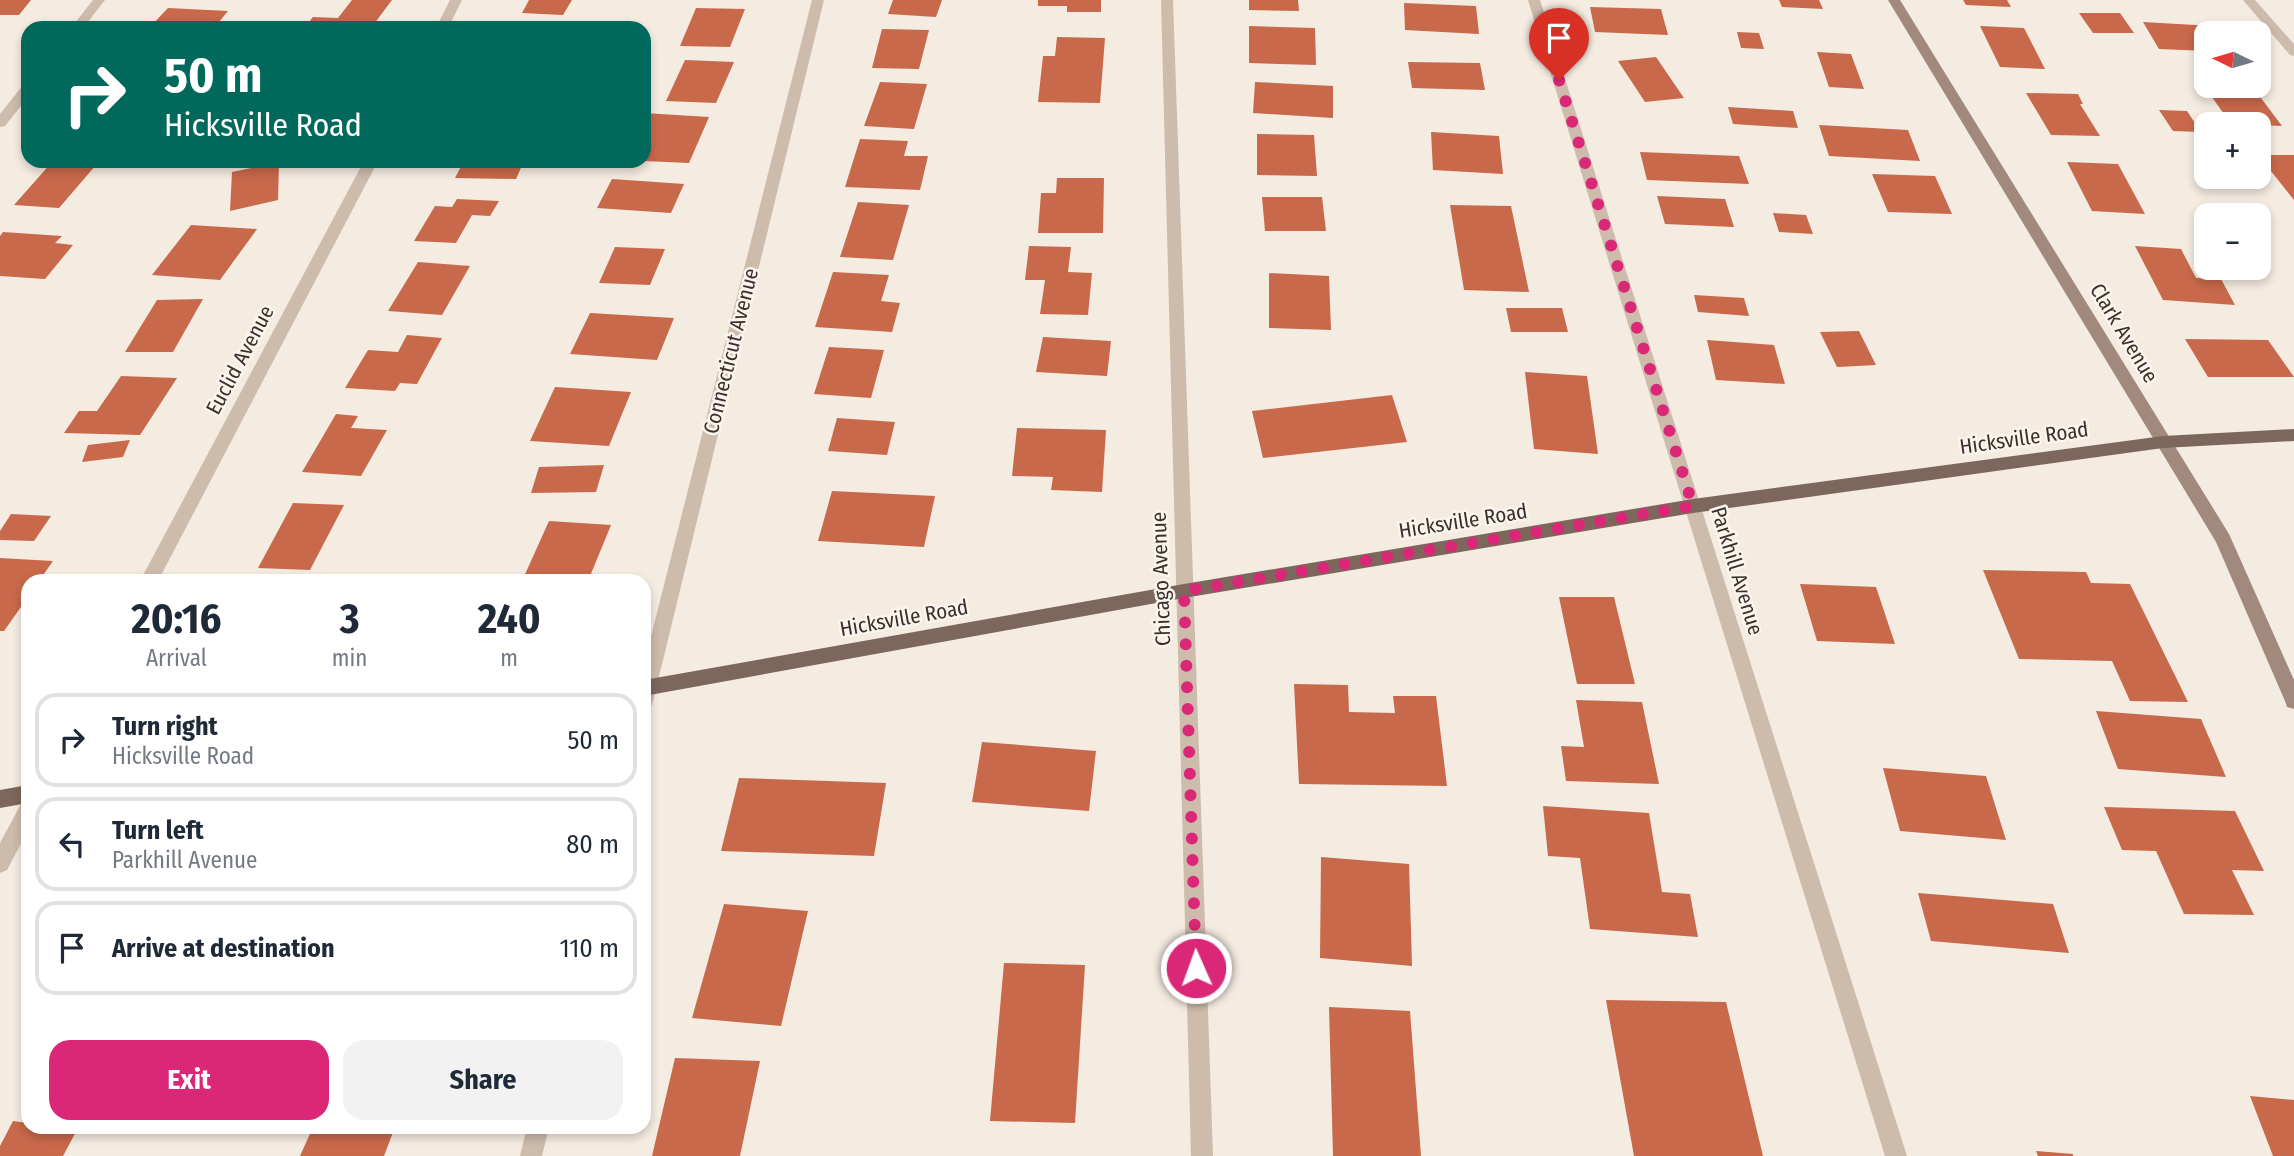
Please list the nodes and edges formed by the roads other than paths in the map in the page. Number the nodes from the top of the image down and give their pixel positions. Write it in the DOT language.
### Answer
graph roads {
  1 [pos="99,0"];
  2 [pos="456,0"];
  3 [pos="818,0"];
  4 [pos="1167,0"];
  5 [pos="1534,0"];
  6 [pos="1894,0"];
  7 [pos="2249,0"];
  8 [pos="82,21"];
  9 [pos="446,21"];
  10 [pos="2294,51"];
  11 [pos="21,96"];
  12 [pos="0,122"];
  13 [pos="367,168"];
  14 [pos="2294,435"];
  15 [pos="2164,442"];
  16 [pos="1693,506"];
  17 [pos="153,574"];
  18 [pos="1184,591"];
  19 [pos="651,668"];
  20 [pos="651,691"];
  21 [pos="2294,701"];
  22 [pos="21,795"];
  23 [pos="0,799"];
  24 [pos="21,823"];
  25 [pos="0,863"];
  26 [pos="536,1134"];
  27 [pos="531,1156"];
  28 [pos="1202,1156"];
  29 [pos="1896,1156"];
  1 -- 8 [label="street"];
  2 -- 9 [label="street"];
  3 -- 19 [label="street, Connecticut Avenue"];
  4 -- 18 [label="street, Chicago Avenue"];
  5 -- 16 [label="street, Parkhill Avenue"];
  6 -- 15 [label="street, Clark Avenue"];
  7 -- 10 [label="street"];
  11 -- 12 [label="street"];
  13 -- 17 [label="street, Euclid Avenue"];
  14 -- 15 [label="main road, Hicksville Road"];
  15 -- 16 [label="main road, Hicksville Road"];
  15 -- 21 [label="street, Clark Avenue"];
  16 -- 18 [label="main road, Hicksville Road"];
  16 -- 29 [label="street, Parkhill Avenue"];
  18 -- 20 [label="main road, Hicksville Road"];
  18 -- 28 [label="street, Chicago Avenue"];
  22 -- 23 [label="main road"];
  24 -- 25 [label="street"];
  26 -- 27 [label="street"];
}
